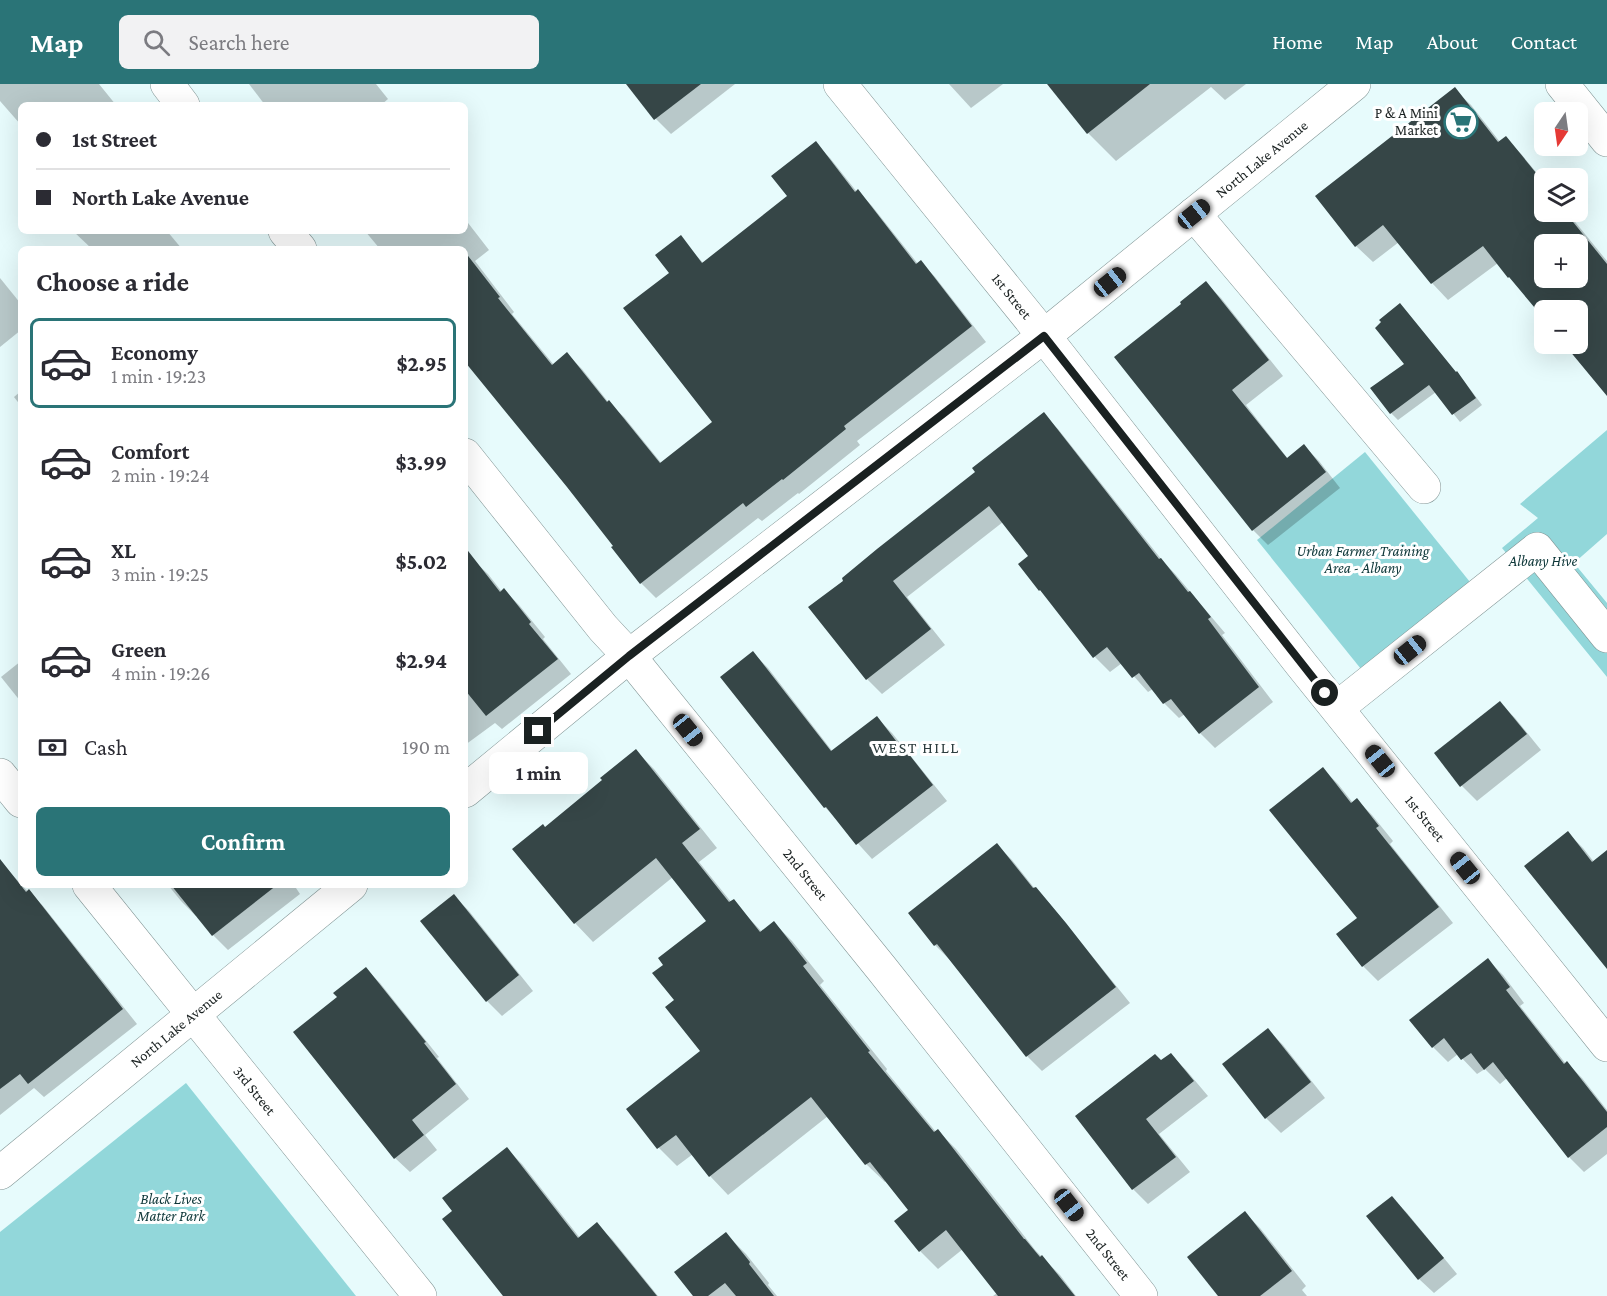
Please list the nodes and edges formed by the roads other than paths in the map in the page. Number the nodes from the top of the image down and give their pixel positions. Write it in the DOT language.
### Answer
graph roads {
  1 [pos="166,84"];
  2 [pos="840,84"];
  3 [pos="1353,84"];
  4 [pos="1562,84"];
  5 [pos="181,102"];
  6 [pos="1607,140"];
  7 [pos="1194,214"];
  8 [pos="288,234"];
  9 [pos="298,246"];
  10 [pos="1044,336"];
  11 [pos="468,460"];
  12 [pos="1424,487"];
  13 [pos="1607,636"];
  14 [pos="629,656"];
  15 [pos="1337,708"];
  16 [pos="0,775"];
  17 [pos="468,789"];
  18 [pos="18,797"];
  19 [pos="91,888"];
  20 [pos="347,888"];
  21 [pos="194,1015"];
  22 [pos="1607,1045"];
  23 [pos="0,1173"];
  24 [pos="420,1296"];
  25 [pos="1141,1296"];
  1 -- 5 [label="street"];
  2 -- 10 [label="street, 1st Street"];
  3 -- 7 [label="street, North Lake Avenue"];
  4 -- 6 [label="street"];
  7 -- 10 [label="street, North Lake Avenue"];
  7 -- 12 [label="street"];
  8 -- 9 [label="street"];
  10 -- 14 [label="street, North Lake Avenue"];
  10 -- 15 [label="street, 1st Street"];
  11 -- 14 [label="street, 2nd Street"];
  13 -- 15 [label="street"];
  14 -- 17 [label="street, North Lake Avenue"];
  14 -- 25 [label="street, 2nd Street"];
  15 -- 22 [label="street, 1st Street"];
  16 -- 18 [label="street"];
  19 -- 21 [label="street, 3rd Street"];
  20 -- 21 [label="street, North Lake Avenue"];
  21 -- 23 [label="street, North Lake Avenue"];
  21 -- 24 [label="street, 3rd Street"];
}
